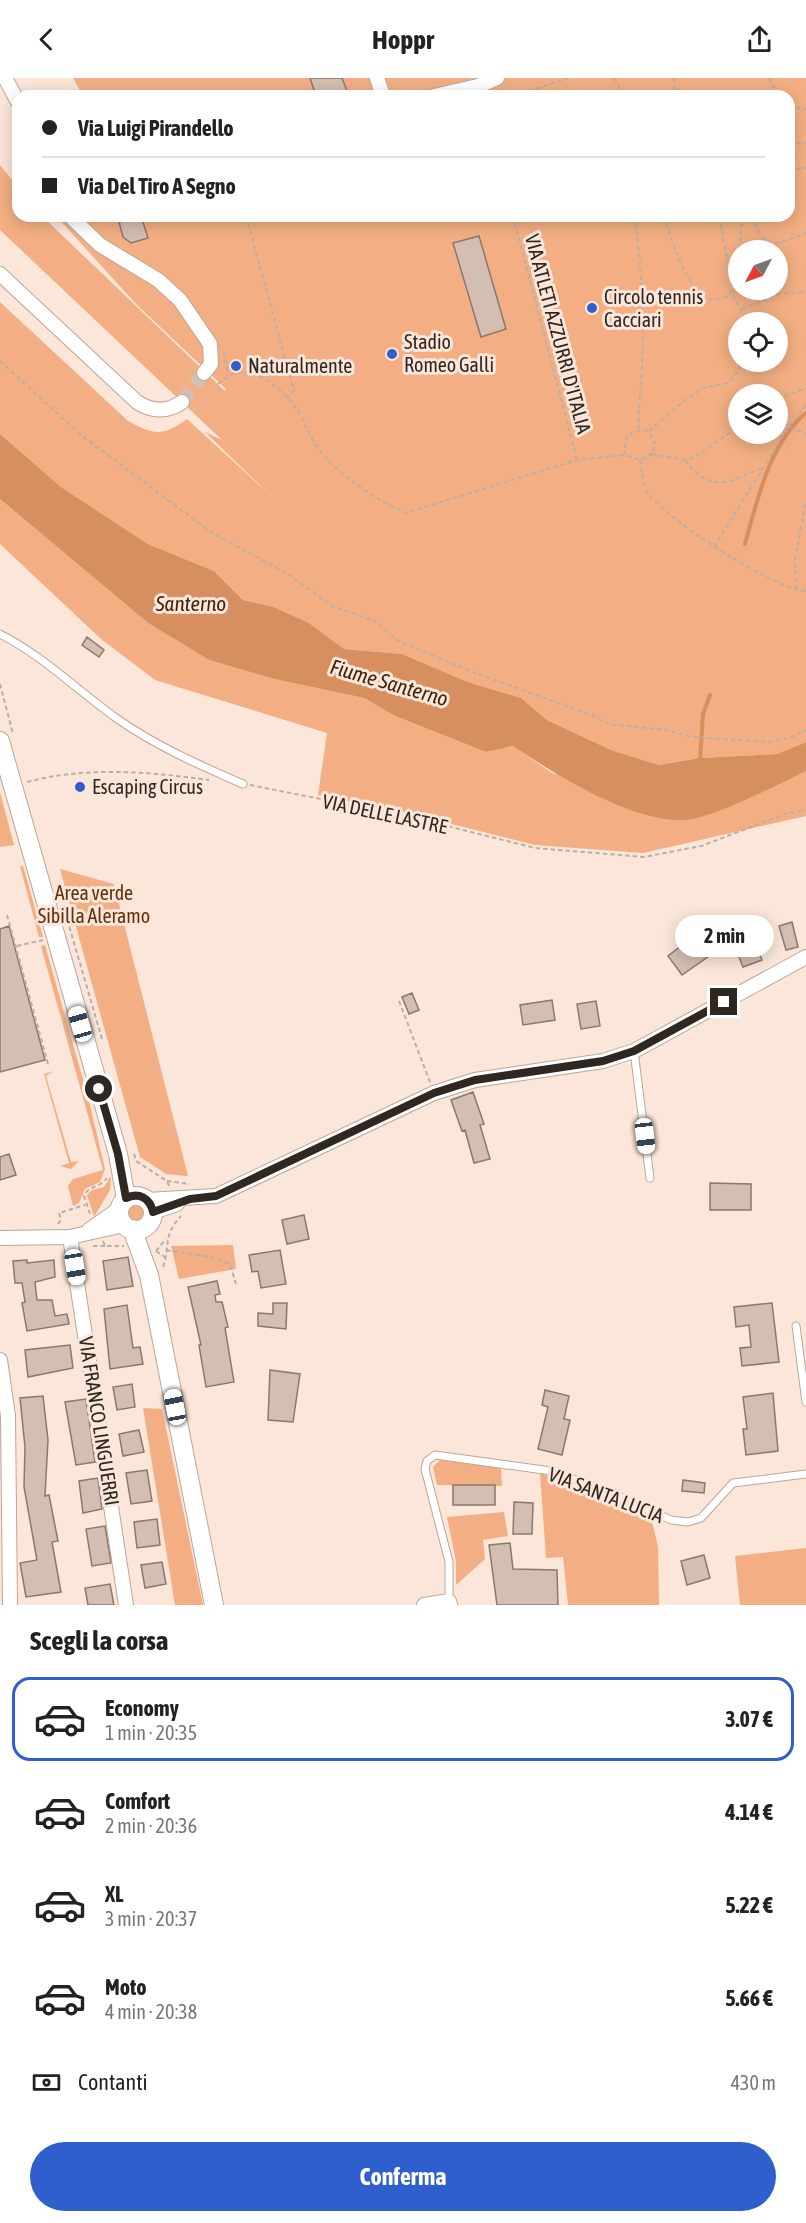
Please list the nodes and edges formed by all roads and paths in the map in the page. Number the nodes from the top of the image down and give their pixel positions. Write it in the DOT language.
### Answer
graph roads {
  1 [pos="497,78"];
  2 [pos="568,78"];
  3 [pos="674,78"];
  4 [pos="460,90"];
  5 [pos="533,90"];
  6 [pos="675,90"];
  7 [pos="76,222"];
  8 [pos="248,222"];
  9 [pos="515,222"];
  10 [pos="634,222"];
  11 [pos="666,222"];
  12 [pos="719,222"];
  13 [pos="745,222"];
  14 [pos="754,222"];
  15 [pos="806,233"];
  16 [pos="740,240"];
  17 [pos="728,264"];
  18 [pos="0,274"];
  19 [pos="806,291"];
  20 [pos="728,297"];
  21 [pos="736,300"];
  22 [pos="742,309"];
  23 [pos="743,312"];
  24 [pos="0,361"];
  25 [pos="737,372"];
  26 [pos="204,373"];
  27 [pos="218,384"];
  28 [pos="806,388"];
  29 [pos="788,395"];
  30 [pos="287,397"];
  31 [pos="182,402"];
  32 [pos="806,405"];
  33 [pos="789,427"];
  34 [pos="639,429"];
  35 [pos="649,431"];
  36 [pos="806,434"];
  37 [pos="728,435"];
  38 [pos="652,454"];
  39 [pos="625,455"];
  40 [pos="577,460"];
  41 [pos="640,460"];
  42 [pos="685,460"];
  43 [pos="764,467"];
  44 [pos="806,501"];
  45 [pos="714,547"];
  46 [pos="796,591"];
  47 [pos="806,591"];
  48 [pos="0,634"];
  49 [pos="806,730"];
  50 [pos="0,741"];
  51 [pos="210,780"];
  52 [pos="27,782"];
  53 [pos="243,784"];
  54 [pos="806,810"];
  55 [pos="7,915"];
  56 [pos="806,957"];
  57 [pos="399,1000"];
  58 [pos="634,1051"];
  59 [pos="48,1064"];
  60 [pos="434,1093"];
  61 [pos="108,1173"];
  62 [pos="650,1178"];
  63 [pos="85,1205"];
  64 [pos="136,1211"];
  65 [pos="58,1224"];
  66 [pos="95,1226"];
  67 [pos="76,1236"];
  68 [pos="0,1238"];
  69 [pos="166,1250"];
  70 [pos="156,1251"];
  71 [pos="166,1258"];
  72 [pos="236,1284"];
  73 [pos="796,1326"];
  74 [pos="0,1360"];
  75 [pos="806,1402"];
  76 [pos="806,1474"];
  77 [pos="450,1603"];
  78 [pos="10,1605"];
  79 [pos="126,1605"];
  80 [pos="214,1605"];
  81 [pos="424,1605"];
  1 -- 4 [label="street"];
  2 -- 5 [label="path"];
  3 -- 6 [label="path"];
  7 -- 26 [label="street"];
  8 -- 30 [label="path"];
  9 -- 40 [label="path, VIA ATLETI AZZURRI D'ITALIA"];
  10 -- 34 [label="path"];
  11 -- 20 [label="path"];
  12 -- 17 [label="path"];
  13 -- 16 [label="path"];
  14 -- 15 [label="path"];
  18 -- 31 [label="street"];
  19 -- 22 [label="path"];
  21 -- 22 [label="path"];
  22 -- 23 [label="path"];
  24 -- 49 [label="path"];
  25 -- 35 [label="path"];
  27 -- 30 [label="path"];
  28 -- 29 [label="path"];
  30 -- 40 [label="path"];
  32 -- 33 [label="path"];
  33 -- 36 [label="path"];
  33 -- 43 [label="path"];
  34 -- 35 [label="path"];
  34 -- 39 [label="path"];
  35 -- 38 [label="path"];
  37 -- 42 [label="path"];
  38 -- 41 [label="path"];
  38 -- 42 [label="path"];
  39 -- 40 [label="path"];
  39 -- 41 [label="path"];
  41 -- 45 [label="path"];
  42 -- 43 [label="path"];
  43 -- 45 [label="path"];
  44 -- 46 [label="path"];
  45 -- 46 [label="path"];
  46 -- 47 [label="path"];
  48 -- 53 [label="lane"];
  50 -- 64 [label="street"];
  51 -- 52 [label="path"];
  53 -- 54 [label="path, VIA DELLE LASTRE"];
  55 -- 59 [label="path"];
  56 -- 58 [label="street"];
  57 -- 60 [label="path"];
  58 -- 60 [label="street"];
  58 -- 62 [label="lane"];
  60 -- 64 [label="street"];
  61 -- 63 [label="path"];
  63 -- 65 [label="path"];
  63 -- 66 [label="path"];
  64 -- 66 [label="street"];
  64 -- 67 [label="street"];
  64 -- 80 [label="street"];
  66 -- 67 [label="street"];
  67 -- 68 [label="street"];
  67 -- 79 [label="street, VIA FRANCO LINGUERRI"];
  69 -- 72 [label="path"];
  70 -- 71 [label="path"];
  73 -- 75 [label="lane"];
  74 -- 78 [label="street"];
  76 -- 77 [label="lane, VIA SANTA LUCIA"];
  77 -- 81 [label="street, VIA SANTA LUCIA"];
}
